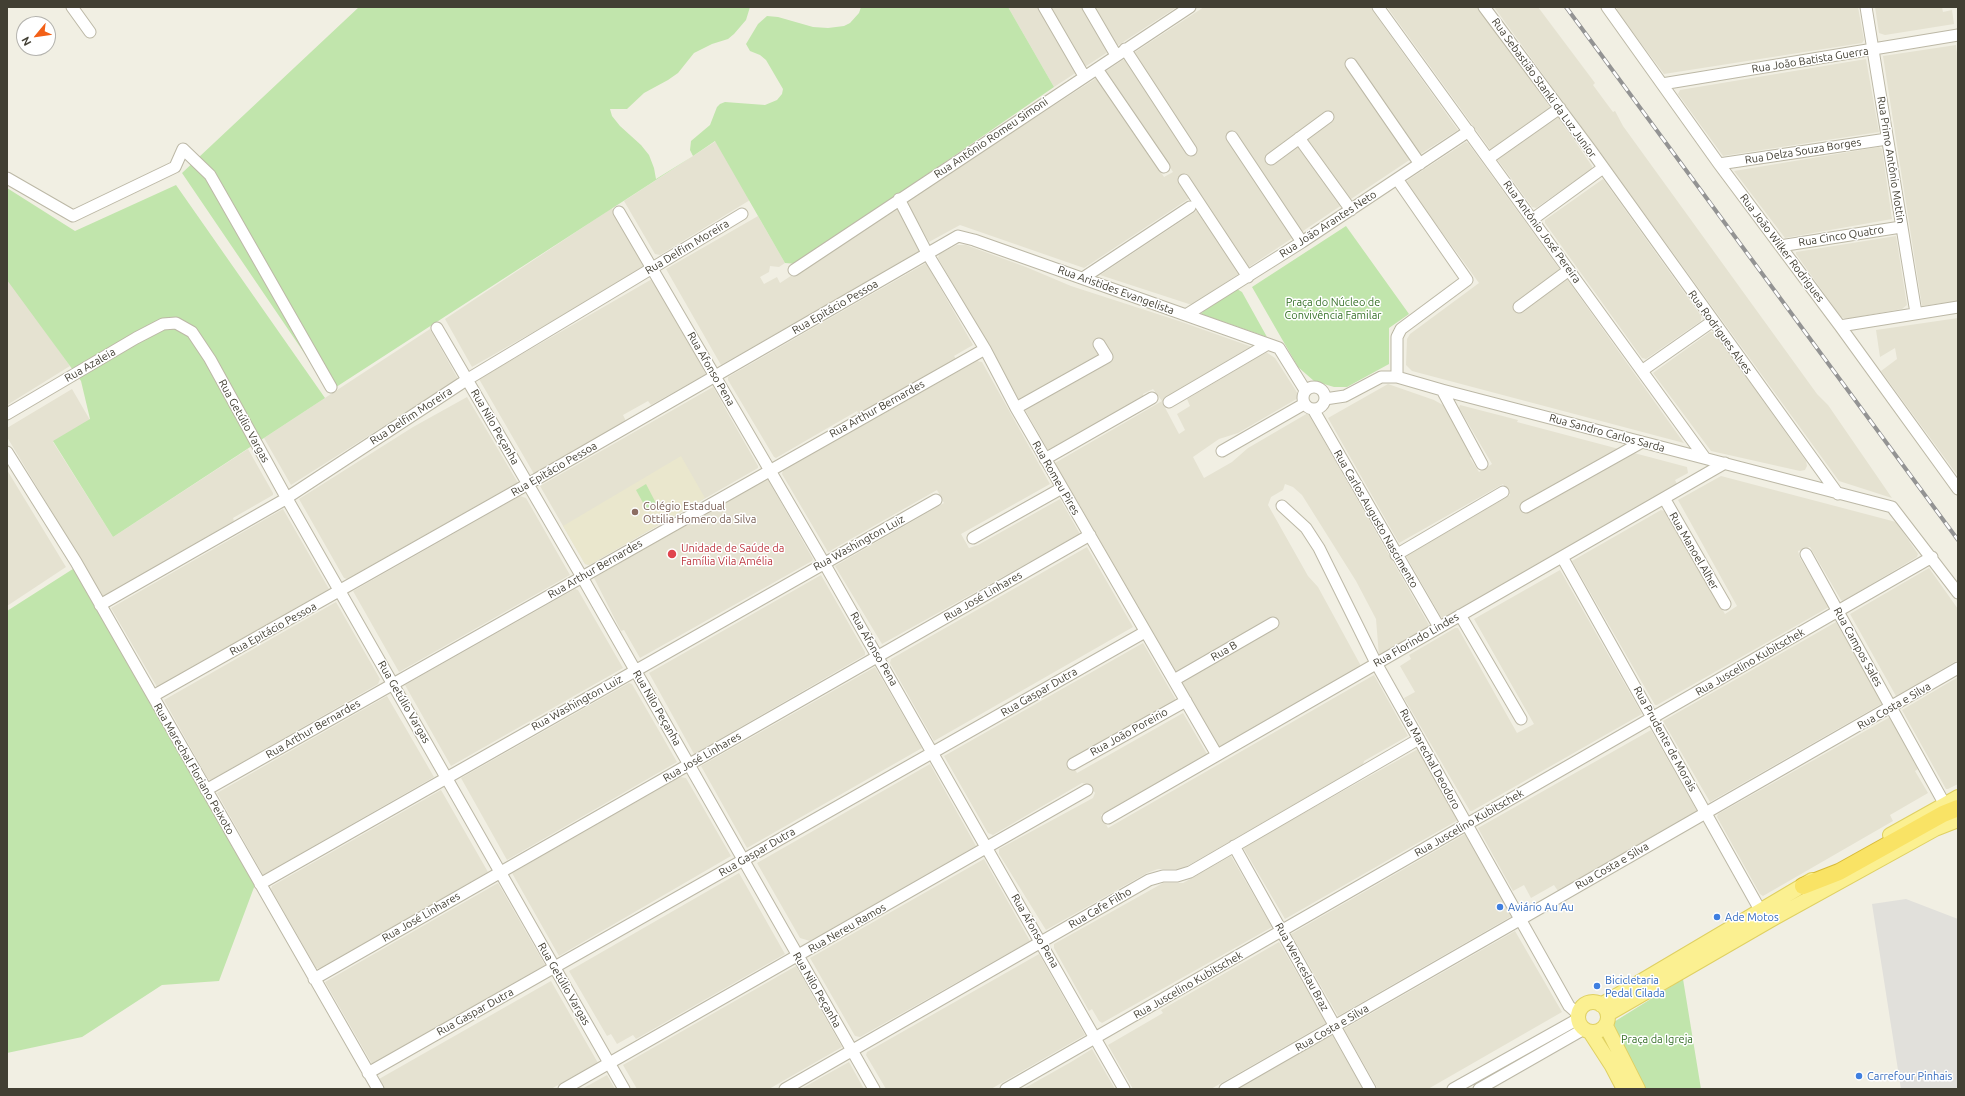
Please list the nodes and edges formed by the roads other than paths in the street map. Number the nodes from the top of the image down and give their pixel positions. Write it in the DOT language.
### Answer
graph roads {
  1 [pos="72,7"];
  2 [pos="1044,7"];
  3 [pos="1088,7"];
  4 [pos="1190,7"];
  5 [pos="1378,7"];
  6 [pos="1484,7"];
  7 [pos="1607,7"];
  8 [pos="1866,7"];
  9 [pos="90,32"];
  10 [pos="1958,36"];
  11 [pos="1873,49"];
  12 [pos="1121,52"];
  13 [pos="1351,64"];
  14 [pos="1097,69"];
  15 [pos="1084,76"];
  16 [pos="1662,84"];
  17 [pos="1560,108"];
  18 [pos="1328,117"];
  19 [pos="1469,131"];
  20 [pos="1232,137"];
  21 [pos="1299,138"];
  22 [pos="1887,139"];
  23 [pos="1191,150"];
  24 [pos="1489,158"];
  25 [pos="1271,159"];
  26 [pos="1420,164"];
  27 [pos="1719,164"];
  28 [pos="1164,168"];
  29 [pos="1604,168"];
  30 [pos="7,178"];
  31 [pos="1397,179"];
  32 [pos="1184,180"];
  33 [pos="899,199"];
  34 [pos="1190,207"];
  35 [pos="1351,210"];
  36 [pos="619,212"];
  37 [pos="742,214"];
  38 [pos="1533,219"];
  39 [pos="1901,227"];
  40 [pos="953,238"];
  41 [pos="1302,242"];
  42 [pos="1780,246"];
  43 [pos="927,254"];
  44 [pos="653,268"];
  45 [pos="794,270"];
  46 [pos="1569,270"];
  47 [pos="1248,277"];
  48 [pos="1083,278"];
  49 [pos="1519,307"];
  50 [pos="1958,308"];
  51 [pos="1916,313"];
  52 [pos="1186,315"];
  53 [pos="1713,321"];
  54 [pos="176,323"];
  55 [pos="1840,326"];
  56 [pos="437,328"];
  57 [pos="1099,344"];
  58 [pos="1268,344"];
  59 [pos="985,348"];
  60 [pos="1642,370"];
  61 [pos="715,377"];
  62 [pos="1397,377"];
  63 [pos="468,379"];
  64 [pos="331,387"];
  65 [pos="1305,390"];
  66 [pos="1442,390"];
  67 [pos="1152,398"];
  68 [pos="1325,399"];
  69 [pos="1170,402"];
  70 [pos="1309,407"];
  71 [pos="1016,408"];
  72 [pos="7,414"];
  73 [pos="1642,442"];
  74 [pos="1222,451"];
  75 [pos="7,452"];
  76 [pos="1704,458"];
  77 [pos="1045,459"];
  78 [pos="1725,463"];
  79 [pos="1482,464"];
  80 [pos="770,470"];
  81 [pos="528,484"];
  82 [pos="1062,488"];
  83 [pos="1958,489"];
  84 [pos="1503,492"];
  85 [pos="1838,494"];
  86 [pos="286,497"];
  87 [pos="1664,498"];
  88 [pos="936,500"];
  89 [pos="1282,506"];
  90 [pos="1526,507"];
  91 [pos="1090,535"];
  92 [pos="973,538"];
  93 [pos="1806,554"];
  94 [pos="1396,555"];
  95 [pos="1562,557"];
  96 [pos="1932,557"];
  97 [pos="824,563"];
  98 [pos="582,576"];
  99 [pos="337,593"];
  100 [pos="1958,593"];
  101 [pos="1725,604"];
  102 [pos="100,605"];
  103 [pos="1838,610"];
  104 [pos="1460,615"];
  105 [pos="1273,623"];
  106 [pos="1439,627"];
  107 [pos="1146,632"];
  108 [pos="878,657"];
  109 [pos="1376,664"];
  110 [pos="1958,668"];
  111 [pos="636,670"];
  112 [pos="1174,680"];
  113 [pos="393,683"];
  114 [pos="153,696"];
  115 [pos="1186,701"];
  116 [pos="1891,707"];
  117 [pos="1653,718"];
  118 [pos="1521,719"];
  119 [pos="1419,739"];
  120 [pos="932,752"];
  121 [pos="1217,755"];
  122 [pos="1073,764"];
  123 [pos="689,765"];
  124 [pos="446,777"];
  125 [pos="206,790"];
  126 [pos="1087,790"];
  127 [pos="1958,797"];
  128 [pos="1951,806"];
  129 [pos="1706,812"];
  130 [pos="1108,818"];
  131 [pos="1958,820"];
  132 [pos="1467,824"];
  133 [pos="1234,846"];
  134 [pos="987,848"];
  135 [pos="742,860"];
  136 [pos="500,871"];
  137 [pos="260,884"];
  138 [pos="1803,886"];
  139 [pos="1760,910"];
  140 [pos="1520,920"];
  141 [pos="1767,922"];
  142 [pos="1282,932"];
  143 [pos="1041,942"];
  144 [pos="797,956"];
  145 [pos="555,967"];
  146 [pos="314,979"];
  147 [pos="1605,1015"];
  148 [pos="1582,1024"];
  149 [pos="1335,1026"];
  150 [pos="1095,1038"];
  151 [pos="852,1051"];
  152 [pos="610,1063"];
  153 [pos="368,1073"];
  154 [pos="378,1089"];
  155 [pos="564,1089"];
  156 [pos="624,1089"];
  157 [pos="785,1089"];
  158 [pos="874,1089"];
  159 [pos="1006,1089"];
  160 [pos="1124,1089"];
  161 [pos="1226,1089"];
  162 [pos="1370,1089"];
  163 [pos="1453,1089"];
  164 [pos="1479,1089"];
  165 [pos="1624,1089"];
  166 [pos="1638,1089"];
  1 -- 9 [label="street"];
  2 -- 15 [label="street"];
  3 -- 12 [label="street"];
  4 -- 12 [label="street, Rua Antônio Romeu Simoni"];
  5 -- 19 [label="street, Rua Antônio José Pereira"];
  6 -- 17 [label="street, Rua Sebastião Stanki da Luz Junior"];
  7 -- 16 [label="street, Rua João Wilker Rodrigues"];
  8 -- 11 [label="street, Rua Primo Antônio Mottin"];
  10 -- 11 [label="street, Rua João Batista Guerra"];
  11 -- 16 [label="street, Rua João Batista Guerra"];
  11 -- 22 [label="street, Rua Primo Antônio Mottin"];
  12 -- 14 [label="street, Rua Antônio Romeu Simoni"];
  12 -- 23 [label="street"];
  13 -- 26 [label="street"];
  14 -- 15 [label="street, Rua Antônio Romeu Simoni"];
  14 -- 28 [label="street"];
  15 -- 33 [label="street, Rua Antônio Romeu Simoni"];
  16 -- 27 [label="street, Rua João Wilker Rodrigues"];
  17 -- 24 [label="street"];
  17 -- 29 [label="street, Rua Sebastião Stanki da Luz Junior"];
  18 -- 21 [label="street"];
  19 -- 24 [label="street, Rua Antônio José Pereira"];
  19 -- 26 [label="street, Rua João Arantes Neto"];
  20 -- 41 [label="street"];
  21 -- 25 [label="street"];
  21 -- 35 [label="street"];
  22 -- 27 [label="street, Rua Delza Souza Borges"];
  22 -- 39 [label="street, Rua Primo Antônio Mottin"];
  24 -- 38 [label="street, Rua Antônio José Pereira"];
  26 -- 31 [label="street, Rua João Arantes Neto"];
  27 -- 42 [label="street, Rua João Wilker Rodrigues"];
  29 -- 38 [label="street"];
  29 -- 53 [label="street, Rua Rodrigues Alves"];
  30 -- 64 [label="street"];
  31 -- 35 [label="street, Rua João Arantes Neto"];
  31 -- 62 [label="street"];
  32 -- 47 [label="street"];
  33 -- 43 [label="street, Rua Romeu Pires"];
  33 -- 45 [label="street, Rua Antônio Romeu Simoni"];
  34 -- 48 [label="street"];
  35 -- 41 [label="street, Rua João Arantes Neto"];
  36 -- 44 [label="street, Rua Afonso Pena"];
  37 -- 44 [label="street, Rua Delfim Moreira"];
  38 -- 46 [label="street, Rua Antônio José Pereira"];
  39 -- 42 [label="street, Rua Cinco Quatro"];
  39 -- 51 [label="street, Rua Primo Antônio Mottin"];
  40 -- 43 [label="street, Rua Epitácio Pessoa"];
  40 -- 48 [label="street, Rua Aristides Evangelista"];
  41 -- 47 [label="street, Rua João Arantes Neto"];
  42 -- 55 [label="street, Rua João Wilker Rodrigues"];
  43 -- 59 [label="street, Rua Romeu Pires"];
  43 -- 61 [label="street, Rua Epitácio Pessoa"];
  44 -- 61 [label="street, Rua Afonso Pena"];
  44 -- 63 [label="street, Rua Delfim Moreira"];
  46 -- 49 [label="street"];
  46 -- 60 [label="street, Rua Antônio José Pereira"];
  47 -- 52 [label="street, Rua João Arantes Neto"];
  48 -- 52 [label="street, Rua Aristides Evangelista"];
  50 -- 51 [label="street"];
  51 -- 55 [label="street"];
  52 -- 58 [label="street, Rua Aristides Evangelista"];
  53 -- 60 [label="street"];
  53 -- 85 [label="street, Rua Rodrigues Alves"];
  54 -- 72 [label="street, Rua Azaleia"];
  54 -- 86 [label="street, Rua Getúlio Vargas"];
  55 -- 83 [label="street, Rua João Wilker Rodrigues"];
  56 -- 63 [label="street, Rua Nilo Peçanha"];
  57 -- 71 [label="street"];
  58 -- 65 [label="street, Rua Aristides Evangelista"];
  58 -- 69 [label="street"];
  59 -- 71 [label="street, Rua Romeu Pires"];
  59 -- 80 [label="street, Rua Arthur Bernardes"];
  60 -- 76 [label="street, Rua Antônio José Pereira"];
  61 -- 80 [label="street, Rua Afonso Pena"];
  61 -- 81 [label="street, Rua Epitácio Pessoa"];
  62 -- 66 [label="street, Rua Sandro Carlos Sarda"];
  62 -- 68 [label="street, Rua Sandro Carlos Sarda"];
  63 -- 81 [label="street, Rua Nilo Peçanha"];
  63 -- 86 [label="street, Rua Delfim Moreira"];
  65 -- 68 [label="street"];
  65 -- 70 [label="street"];
  66 -- 73 [label="street, Rua Sandro Carlos Sarda"];
  66 -- 79 [label="street"];
  67 -- 77 [label="street"];
  68 -- 70 [label="street"];
  70 -- 74 [label="street"];
  70 -- 94 [label="street, Rua Carlos Augusto Nascimento"];
  71 -- 77 [label="street, Rua Romeu Pires"];
  73 -- 76 [label="street, Rua Sandro Carlos Sarda"];
  73 -- 90 [label="street"];
  75 -- 102 [label="street, Rua Marechal Floriano Peixoto"];
  76 -- 78 [label="street, Rua Sandro Carlos Sarda"];
  77 -- 82 [label="street, Rua Romeu Pires"];
  78 -- 85 [label="street, Rua Sandro Carlos Sarda"];
  78 -- 87 [label="street, Rua Florindo Lindes"];
  80 -- 97 [label="street, Rua Afonso Pena"];
  80 -- 98 [label="street, Rua Arthur Bernardes"];
  81 -- 98 [label="street, Rua Nilo Peçanha"];
  81 -- 99 [label="street, Rua Epitácio Pessoa"];
  82 -- 91 [label="street, Rua Romeu Pires"];
  82 -- 92 [label="street"];
  84 -- 94 [label="street"];
  85 -- 96 [label="street, Rua Sandro Carlos Sarda"];
  86 -- 99 [label="street, Rua Getúlio Vargas"];
  86 -- 102 [label="street, Rua Delfim Moreira"];
  87 -- 95 [label="street, Rua Florindo Lindes"];
  87 -- 101 [label="street, Rua Manoel Alher"];
  88 -- 97 [label="street, Rua Washington Luiz"];
  89 -- 109 [label="street, Rua Marechal Deodoro"];
  91 -- 107 [label="street, Rua Romeu Pires"];
  91 -- 108 [label="street, Rua José Linhares"];
  93 -- 103 [label="street, Rua Campos Sales"];
  94 -- 106 [label="street, Rua Carlos Augusto Nascimento"];
  95 -- 104 [label="street, Rua Florindo Lindes"];
  95 -- 117 [label="street, Rua Prudente de Morais"];
  96 -- 100 [label="street"];
  96 -- 103 [label="street, Rua Juscelino Kubitschek"];
  97 -- 108 [label="street, Rua Afonso Pena"];
  97 -- 111 [label="street, Rua Washington Luiz"];
  98 -- 111 [label="street, Rua Nilo Peçanha"];
  98 -- 113 [label="street, Rua Arthur Bernardes"];
  99 -- 113 [label="street, Rua Getúlio Vargas"];
  99 -- 114 [label="street, Rua Epitácio Pessoa"];
  102 -- 114 [label="street, Rua Marechal Floriano Peixoto"];
  103 -- 116 [label="street, Rua Campos Sales"];
  103 -- 117 [label="street, Rua Juscelino Kubitschek"];
  104 -- 106 [label="street, Rua Florindo Lindes"];
  104 -- 118 [label="street"];
  105 -- 112 [label="street, Rua B"];
  106 -- 109 [label="street, Rua Florindo Lindes"];
  107 -- 112 [label="street, Rua Romeu Pires"];
  107 -- 120 [label="street, Rua Gaspar Dutra"];
  108 -- 120 [label="street, Rua Afonso Pena"];
  108 -- 123 [label="street, Rua José Linhares"];
  109 -- 119 [label="street, Rua Marechal Deodoro"];
  109 -- 121 [label="street, Rua Florindo Lindes"];
  110 -- 116 [label="street, Rua Costa e Silva"];
  111 -- 123 [label="street, Rua Nilo Peçanha"];
  111 -- 124 [label="street, Rua Washington Luiz"];
  112 -- 115 [label="street, Rua Romeu Pires"];
  113 -- 124 [label="street, Rua Getúlio Vargas"];
  113 -- 125 [label="street, Rua Arthur Bernardes"];
  114 -- 125 [label="street, Rua Marechal Floriano Peixoto"];
  115 -- 121 [label="street, Rua Romeu Pires"];
  115 -- 122 [label="street, Rua João Poreirio"];
  116 -- 128 [label="street, Rua Campos Sales"];
  116 -- 129 [label="street, Rua Costa e Silva"];
  117 -- 129 [label="street, Rua Prudente de Morais"];
  117 -- 132 [label="street, Rua Juscelino Kubitschek"];
  119 -- 132 [label="street, Rua Marechal Deodoro"];
  119 -- 133 [label="street, Rua Cafe Filho"];
  120 -- 134 [label="street, Rua Afonso Pena"];
  120 -- 135 [label="street, Rua Gaspar Dutra"];
  121 -- 130 [label="street, Rua Florindo Lindes"];
  123 -- 135 [label="street, Rua Nilo Peçanha"];
  123 -- 136 [label="street, Rua José Linhares"];
  124 -- 136 [label="street, Rua Getúlio Vargas"];
  124 -- 137 [label="street, Rua Washington Luiz"];
  125 -- 137 [label="street, Rua Marechal Floriano Peixoto"];
  126 -- 134 [label="street, Rua Nereu Ramos"];
  127 -- 128 [label="main road"];
  128 -- 138 [label="main road"];
  128 -- 138 [label="highway"];
  129 -- 139 [label="street, Rua Prudente de Morais"];
  129 -- 140 [label="street, Rua Costa e Silva"];
  131 -- 141 [label="main road"];
  132 -- 140 [label="street, Rua Marechal Deodoro"];
  132 -- 142 [label="street, Rua Juscelino Kubitschek"];
  133 -- 142 [label="street, Rua Wenceslau Braz"];
  133 -- 143 [label="street, Rua Cafe Filho"];
  134 -- 143 [label="street, Rua Afonso Pena"];
  134 -- 144 [label="street, Rua Nereu Ramos"];
  135 -- 144 [label="street, Rua Nilo Peçanha"];
  135 -- 145 [label="street, Rua Gaspar Dutra"];
  136 -- 145 [label="street, Rua Getúlio Vargas"];
  136 -- 146 [label="street, Rua José Linhares"];
  137 -- 146 [label="street, Rua Marechal Floriano Peixoto"];
  138 -- 139 [label="main road"];
  139 -- 141 [label="street, Rua Prudente de Morais"];
  139 -- 147 [label="main road"];
  140 -- 148 [label="street, Rua Marechal Deodoro"];
  140 -- 149 [label="street, Rua Costa e Silva"];
  141 -- 147 [label="main road"];
  142 -- 149 [label="street, Rua Wenceslau Braz"];
  142 -- 150 [label="street, Rua Juscelino Kubitschek"];
  143 -- 150 [label="street, Rua Afonso Pena"];
  143 -- 151 [label="street, Rua Cafe Filho"];
  144 -- 151 [label="street, Rua Nilo Peçanha"];
  144 -- 152 [label="street, Rua Nereu Ramos"];
  145 -- 152 [label="street, Rua Getúlio Vargas"];
  145 -- 153 [label="street, Rua Gaspar Dutra"];
  146 -- 153 [label="street, Rua Marechal Floriano Peixoto"];
  147 -- 148 [label="main road"];
  147 -- 148 [label="main road"];
  147 -- 166 [label="main road"];
  148 -- 163 [label="street"];
  148 -- 164 [label="street"];
  148 -- 165 [label="main road"];
  149 -- 161 [label="street, Rua Costa e Silva"];
  149 -- 162 [label="street, Rua Wenceslau Braz"];
  150 -- 159 [label="street, Rua Juscelino Kubitschek"];
  150 -- 160 [label="street, Rua Afonso Pena"];
  151 -- 157 [label="street, Rua Cafe Filho"];
  151 -- 158 [label="street, Rua Nilo Peçanha"];
  152 -- 155 [label="street, Rua Nereu Ramos"];
  152 -- 156 [label="street, Rua Getúlio Vargas"];
  153 -- 154 [label="street, Rua Marechal Floriano Peixoto"];
}
